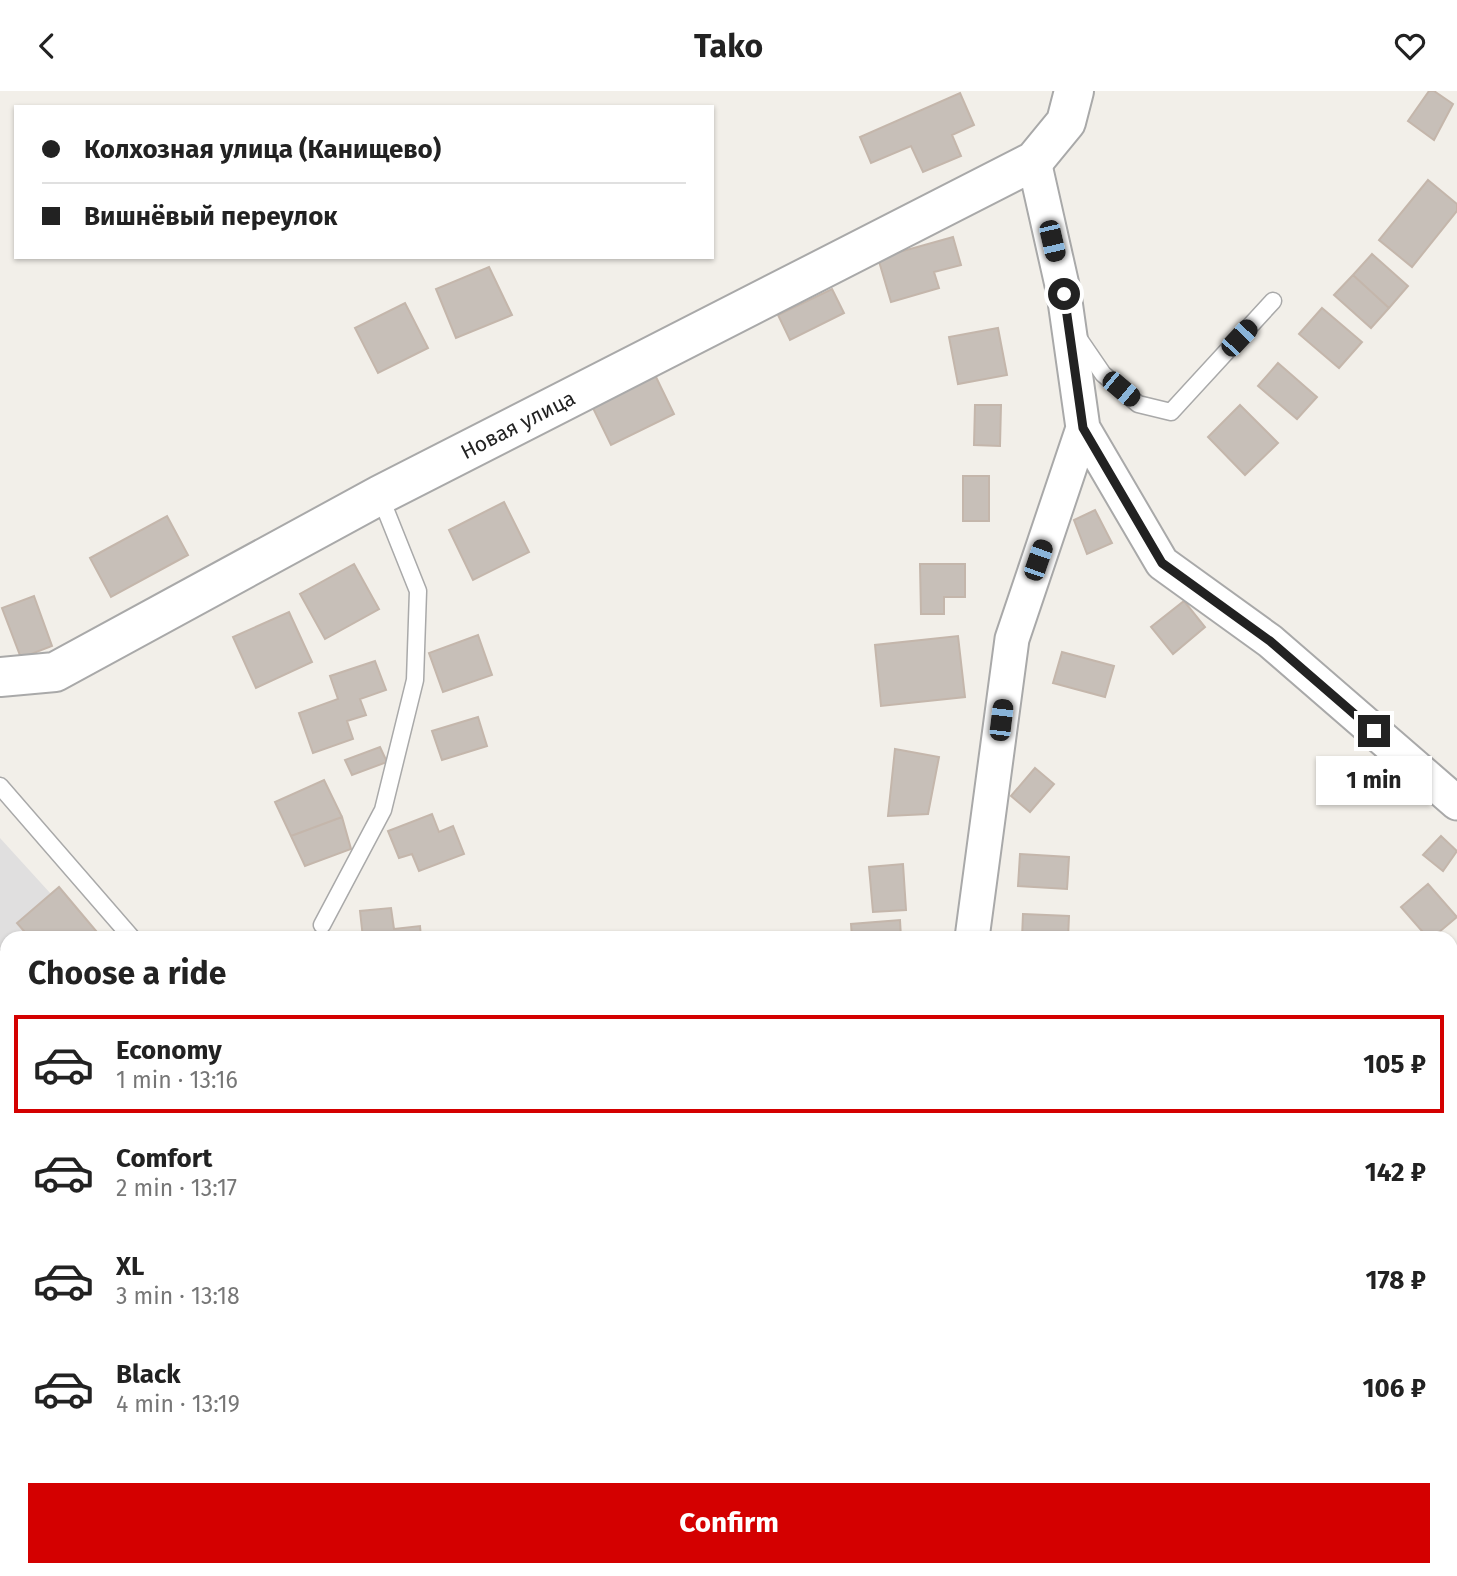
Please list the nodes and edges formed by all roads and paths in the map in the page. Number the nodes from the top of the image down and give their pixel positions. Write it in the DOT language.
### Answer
graph roads {
  1 [pos="1074,91"];
  2 [pos="1034,161"];
  3 [pos="1273,301"];
  4 [pos="1068,322"];
  5 [pos="1083,428"];
  6 [pos="380,495"];
  7 [pos="0,677"];
  8 [pos="0,786"];
  9 [pos="1457,803"];
  10 [pos="322,925"];
  11 [pos="126,931"];
  12 [pos="973,931"];
  1 -- 2 [label="street"];
  2 -- 4 [label="street"];
  2 -- 6 [label="street, Новая улица"];
  3 -- 4 [label="lane"];
  4 -- 5 [label="street"];
  5 -- 9 [label="street"];
  5 -- 12 [label="street"];
  6 -- 7 [label="street, Новая улица"];
  6 -- 10 [label="lane"];
  8 -- 11 [label="lane"];
}
